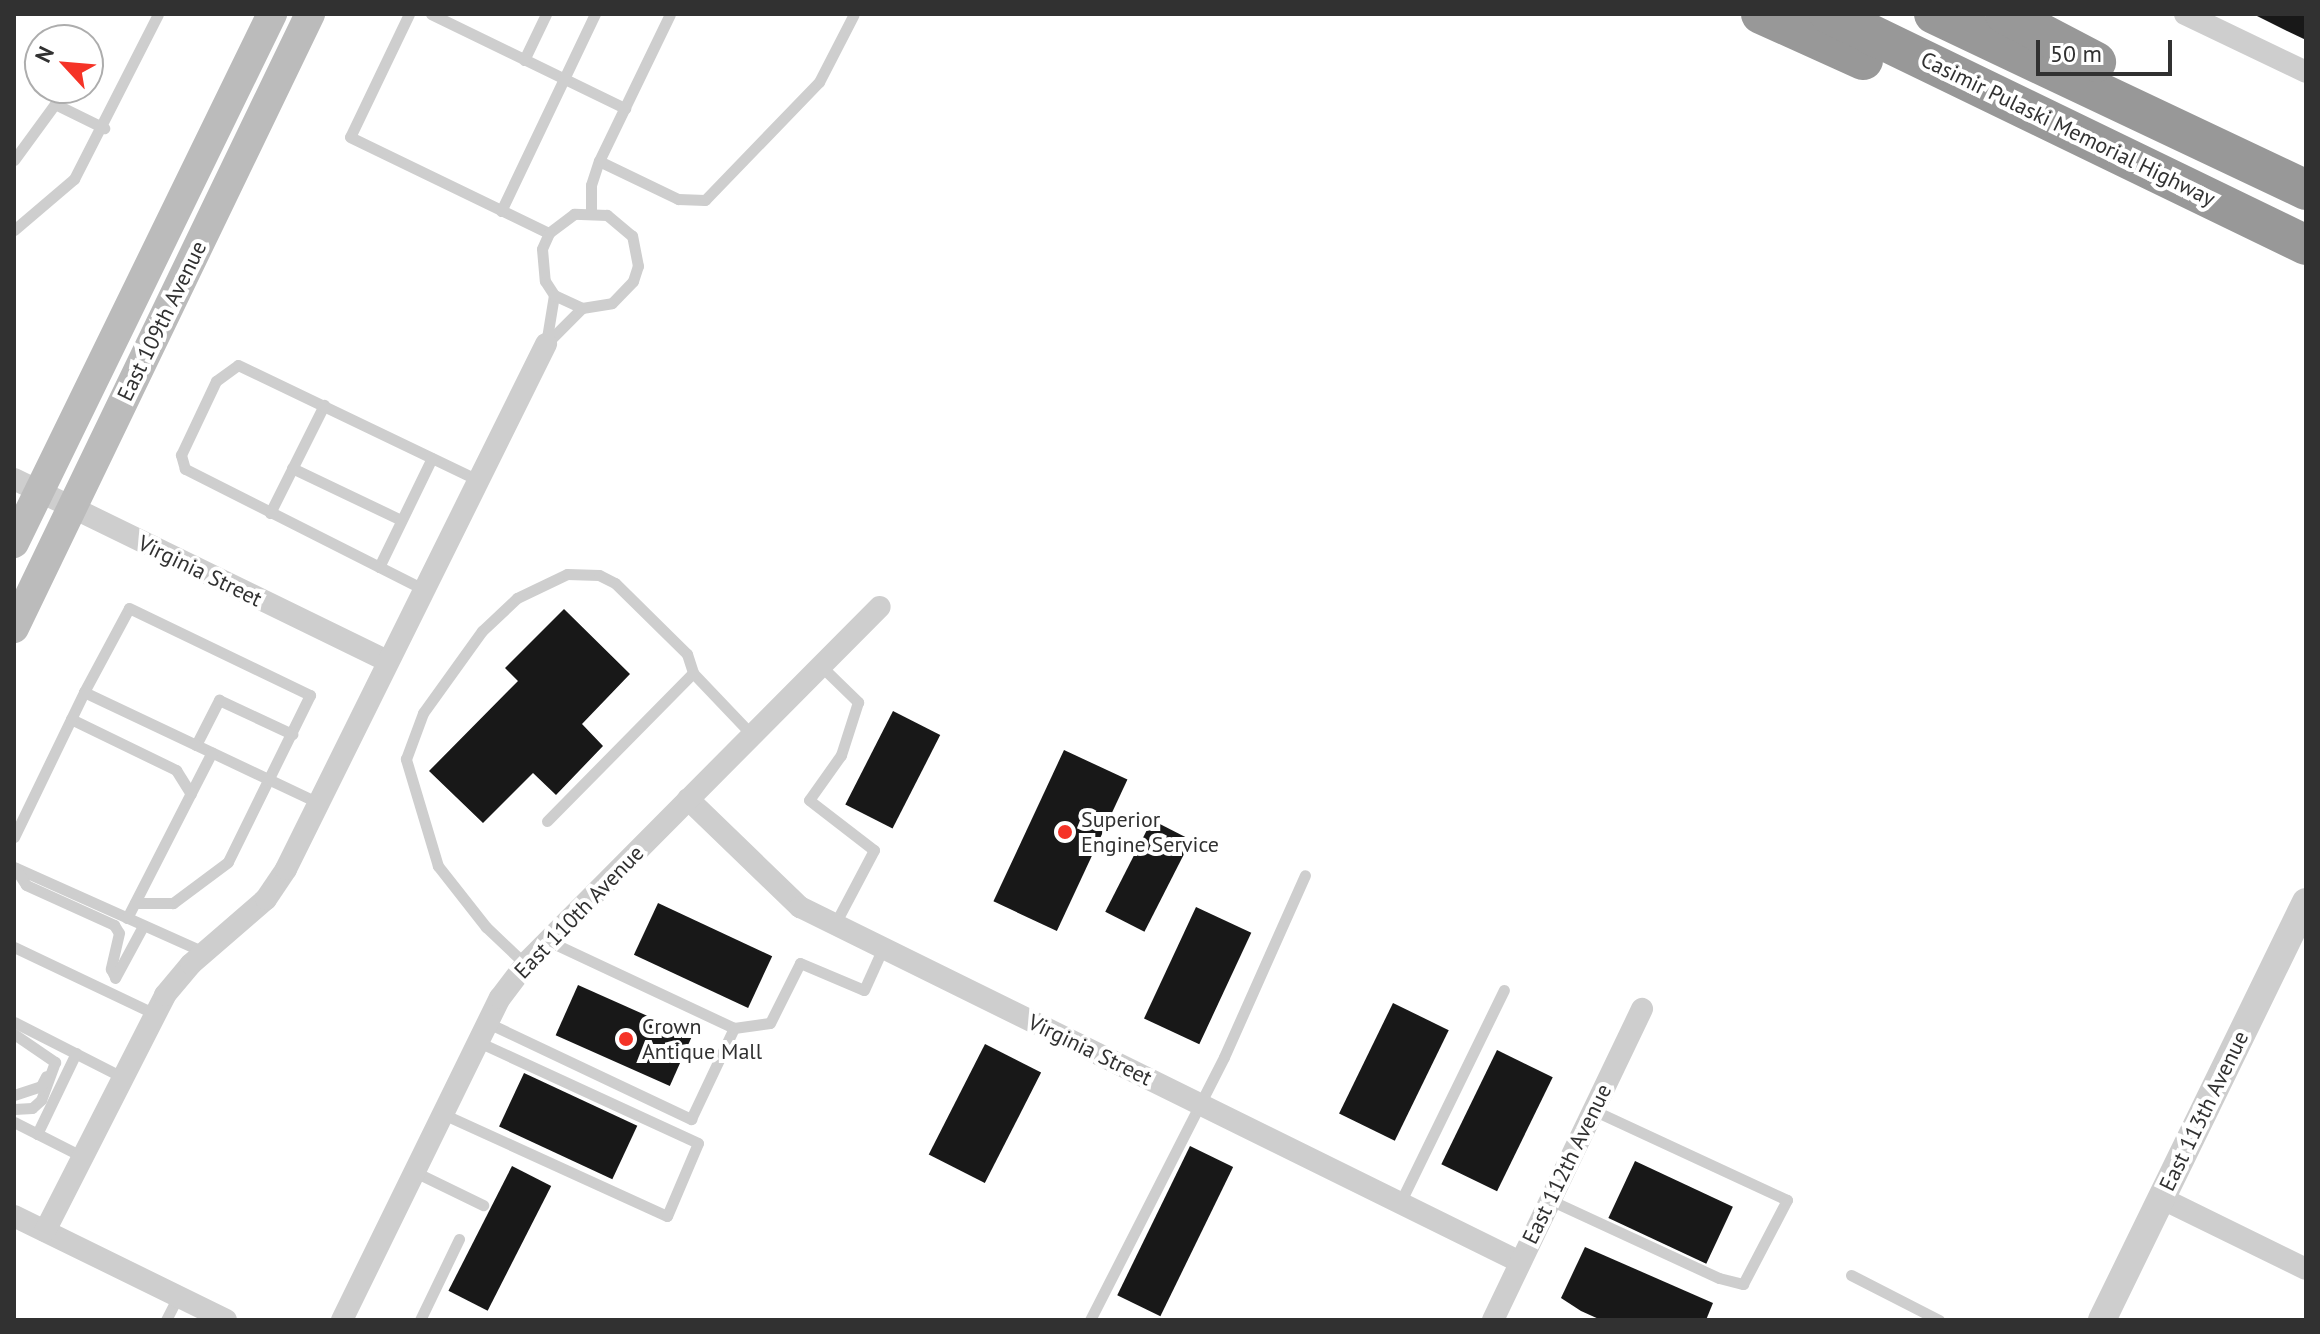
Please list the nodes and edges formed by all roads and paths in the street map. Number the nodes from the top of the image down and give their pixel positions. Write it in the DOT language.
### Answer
graph roads {
  1 [pos="158,14"];
  2 [pos="272,14"];
  3 [pos="310,14"];
  4 [pos="409,14"];
  5 [pos="431,14"];
  6 [pos="546,14"];
  7 [pos="595,14"];
  8 [pos="670,14"];
  9 [pos="854,14"];
  10 [pos="1761,14"];
  11 [pos="1829,14"];
  12 [pos="1934,14"];
  13 [pos="2005,14"];
  14 [pos="2185,14"];
  15 [pos="524,60"];
  16 [pos="2306,72"];
  17 [pos="564,79"];
  18 [pos="625,108"];
  19 [pos="104,128"];
  20 [pos="14,160"];
  21 [pos="599,161"];
  22 [pos="2132,161"];
  23 [pos="2306,179"];
  24 [pos="2306,190"];
  25 [pos="501,211"];
  26 [pos="591,211"];
  27 [pos="14,230"];
  28 [pos="549,233"];
  29 [pos="2306,245"];
  30 [pos="554,295"];
  31 [pos="582,308"];
  32 [pos="546,344"];
  33 [pos="324,405"];
  34 [pos="432,458"];
  35 [pos="292,468"];
  36 [pos="478,480"];
  37 [pos="26,485"];
  38 [pos="72,509"];
  39 [pos="270,513"];
  40 [pos="401,520"];
  41 [pos="14,543"];
  42 [pos="379,567"];
  43 [pos="423,589"];
  44 [pos="880,607"];
  45 [pos="14,628"];
  46 [pos="387,661"];
  47 [pos="821,666"];
  48 [pos="693,673"];
  49 [pos="84,692"];
  50 [pos="71,719"];
  51 [pos="292,734"];
  52 [pos="752,735"];
  53 [pos="196,745"];
  54 [pos="212,752"];
  55 [pos="270,780"];
  56 [pos="191,794"];
  57 [pos="688,799"];
  58 [pos="319,803"];
  59 [pos="547,821"];
  60 [pos="14,837"];
  61 [pos="14,867"];
  62 [pos="1305,875"];
  63 [pos="2306,902"];
  64 [pos="135,903"];
  65 [pos="127,918"];
  66 [pos="835,924"];
  67 [pos="143,926"];
  68 [pos="548,941"];
  69 [pos="14,947"];
  70 [pos="883,948"];
  71 [pos="204,952"];
  72 [pos="525,964"];
  73 [pos="115,977"];
  74 [pos="1504,990"];
  75 [pos="114,995"];
  76 [pos="1642,1009"];
  77 [pos="155,1014"];
  78 [pos="14,1022"];
  79 [pos="734,1028"];
  80 [pos="483,1032"];
  81 [pos="14,1034"];
  82 [pos="76,1053"];
  83 [pos="55,1062"];
  84 [pos="122,1077"];
  85 [pos="619,1085"];
  86 [pos="14,1095"];
  87 [pos="610,1102"];
  88 [pos="1198,1104"];
  89 [pos="14,1109"];
  90 [pos="1593,1110"];
  91 [pos="443,1114"];
  92 [pos="14,1122"];
  93 [pos="37,1134"];
  94 [pos="81,1156"];
  95 [pos="415,1172"];
  96 [pos="2161,1198"];
  97 [pos="1550,1200"];
  98 [pos="1400,1203"];
  99 [pos="483,1205"];
  100 [pos="14,1216"];
  101 [pos="45,1231"];
  102 [pos="459,1239"];
  103 [pos="1520,1262"];
  104 [pos="2306,1269"];
  105 [pos="1851,1275"];
  106 [pos="178,1296"];
  107 [pos="166,1320"];
  108 [pos="226,1320"];
  109 [pos="342,1320"];
  110 [pos="420,1320"];
  111 [pos="1090,1320"];
  112 [pos="1493,1320"];
  113 [pos="1939,1320"];
  114 [pos="2102,1320"];
  1 -- 19 [label="lane"];
  2 -- 37 [label="main road, East 109th Avenue"];
  3 -- 38 [label="main road, East 109th Avenue"];
  4 -- 25 [label="lane"];
  5 -- 15 [label="lane"];
  6 -- 15 [label="lane"];
  7 -- 17 [label="lane"];
  8 -- 18 [label="lane"];
  9 -- 21 [label="lane"];
  10 -- 22 [label="highway"];
  11 -- 22 [label="highway, Casimir Pulaski Memorial Highway"];
  12 -- 24 [label="highway, Casimir Pulaski Memorial Highway"];
  13 -- 23 [label="highway"];
  14 -- 16 [label="street"];
  15 -- 17 [label="lane"];
  17 -- 18 [label="lane"];
  17 -- 25 [label="lane"];
  18 -- 21 [label="lane"];
  19 -- 20 [label="lane"];
  19 -- 27 [label="lane"];
  21 -- 26 [label="lane"];
  22 -- 29 [label="highway, Casimir Pulaski Memorial Highway"];
  25 -- 28 [label="lane"];
  26 -- 28 [label="lane"];
  26 -- 31 [label="lane"];
  28 -- 30 [label="lane"];
  30 -- 31 [label="lane"];
  30 -- 32 [label="lane"];
  31 -- 32 [label="lane"];
  32 -- 36 [label="street"];
  33 -- 34 [label="lane"];
  33 -- 35 [label="lane"];
  33 -- 39 [label="lane"];
  34 -- 36 [label="lane"];
  34 -- 40 [label="lane"];
  35 -- 39 [label="lane"];
  35 -- 40 [label="lane"];
  36 -- 43 [label="street"];
  37 -- 38 [label="street, Virginia Street"];
  37 -- 41 [label="main road, East 109th Avenue"];
  38 -- 45 [label="main road, East 109th Avenue"];
  38 -- 46 [label="street, Virginia Street"];
  39 -- 42 [label="lane"];
  40 -- 42 [label="lane"];
  42 -- 43 [label="lane"];
  43 -- 46 [label="street"];
  44 -- 47 [label="street, East 110th Avenue"];
  46 -- 58 [label="street"];
  47 -- 52 [label="street, East 110th Avenue"];
  47 -- 66 [label="lane"];
  48 -- 52 [label="lane"];
  48 -- 59 [label="lane"];
  48 -- 72 [label="lane"];
  49 -- 50 [label="lane"];
  49 -- 51 [label="lane"];
  49 -- 53 [label="lane"];
  50 -- 56 [label="lane"];
  50 -- 60 [label="lane"];
  51 -- 53 [label="lane"];
  51 -- 55 [label="lane"];
  52 -- 57 [label="street, East 110th Avenue"];
  53 -- 54 [label="lane"];
  54 -- 55 [label="lane"];
  54 -- 56 [label="lane"];
  55 -- 58 [label="lane"];
  55 -- 64 [label="lane"];
  56 -- 64 [label="lane"];
  57 -- 66 [label="street, Virginia Street"];
  57 -- 68 [label="street, East 110th Avenue"];
  58 -- 71 [label="street"];
  61 -- 65 [label="lane"];
  61 -- 73 [label="lane"];
  62 -- 88 [label="lane"];
  63 -- 96 [label="street, East 113th Avenue"];
  64 -- 65 [label="lane"];
  65 -- 67 [label="lane"];
  66 -- 70 [label="street, Virginia Street"];
  67 -- 71 [label="lane"];
  67 -- 73 [label="lane"];
  68 -- 72 [label="street, East 110th Avenue"];
  68 -- 79 [label="lane"];
  69 -- 75 [label="lane"];
  70 -- 79 [label="lane"];
  70 -- 88 [label="street, Virginia Street"];
  71 -- 77 [label="street"];
  72 -- 80 [label="street, East 110th Avenue"];
  73 -- 75 [label="lane"];
  74 -- 98 [label="lane"];
  75 -- 77 [label="lane"];
  76 -- 90 [label="street, East 112th Avenue"];
  77 -- 84 [label="street"];
  78 -- 82 [label="lane"];
  79 -- 85 [label="lane"];
  80 -- 85 [label="lane"];
  80 -- 87 [label="lane"];
  80 -- 91 [label="street, East 110th Avenue"];
  81 -- 83 [label="lane"];
  82 -- 84 [label="lane"];
  82 -- 93 [label="lane"];
  83 -- 86 [label="lane"];
  83 -- 89 [label="lane"];
  84 -- 94 [label="street"];
  85 -- 87 [label="lane"];
  87 -- 91 [label="lane"];
  88 -- 98 [label="street, Virginia Street"];
  88 -- 111 [label="lane"];
  90 -- 97 [label="street, East 112th Avenue"];
  90 -- 97 [label="lane"];
  91 -- 95 [label="street, East 110th Avenue"];
  92 -- 93 [label="lane"];
  93 -- 94 [label="lane"];
  94 -- 101 [label="street"];
  95 -- 99 [label="lane"];
  95 -- 109 [label="street, East 110th Avenue"];
  96 -- 104 [label="street"];
  96 -- 114 [label="street, East 113th Avenue"];
  97 -- 103 [label="street, East 112th Avenue"];
  98 -- 103 [label="street, Virginia Street"];
  100 -- 101 [label="street"];
  101 -- 106 [label="street"];
  102 -- 110 [label="lane"];
  103 -- 112 [label="street, East 112th Avenue"];
  105 -- 113 [label="lane"];
  106 -- 107 [label="lane"];
  106 -- 108 [label="street"];
}
